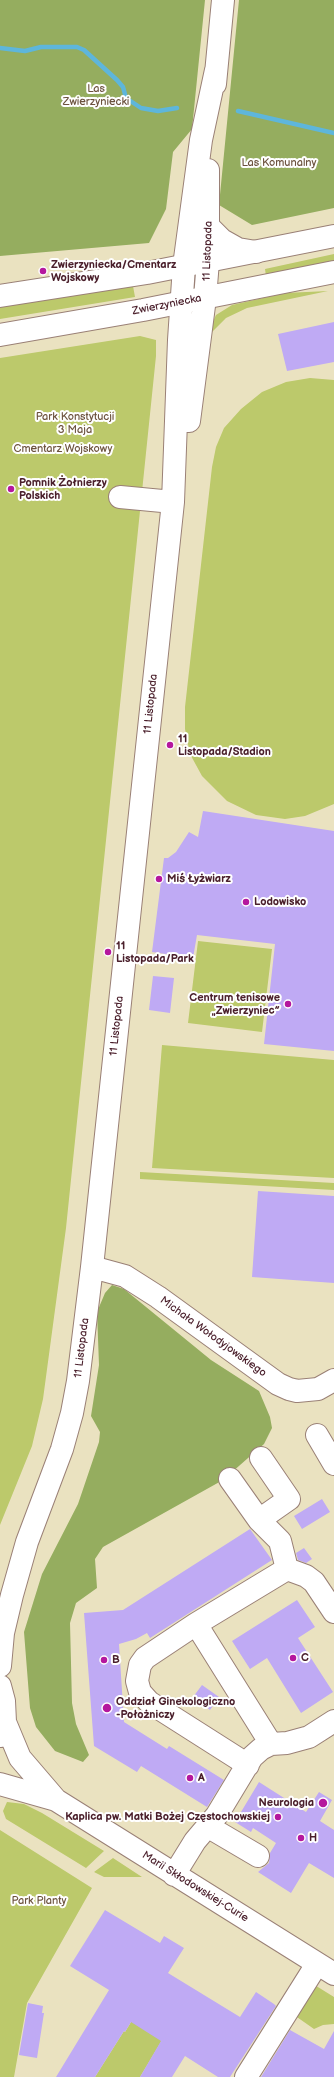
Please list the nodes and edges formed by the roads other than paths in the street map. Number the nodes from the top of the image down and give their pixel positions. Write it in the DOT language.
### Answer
graph roads {
  1 [pos="223,0"];
  2 [pos="216,70"];
  3 [pos="209,227"];
  4 [pos="334,236"];
  5 [pos="256,252"];
  6 [pos="208,261"];
  7 [pos="184,266"];
  8 [pos="334,272"];
  9 [pos="0,296"];
  10 [pos="206,298"];
  11 [pos="180,303"];
  12 [pos="0,335"];
  13 [pos="120,497"];
  14 [pos="173,502"];
  15 [pos="92,1267"];
  16 [pos="334,1380"];
  17 [pos="317,1435"];
  18 [pos="261,1458"];
  19 [pos="334,1464"];
  20 [pos="230,1479"];
  21 [pos="259,1520"];
  22 [pos="27,1542"];
  23 [pos="287,1569"];
  24 [pos="0,1577"];
  25 [pos="334,1612"];
  26 [pos="196,1624"];
  27 [pos="0,1666"];
  28 [pos="0,1686"];
  29 [pos="334,1721"];
  30 [pos="2,1732"];
  31 [pos="270,1744"];
  32 [pos="248,1765"];
  33 [pos="0,1784"];
  34 [pos="56,1800"];
  35 [pos="207,1826"];
  36 [pos="258,1856"];
  37 [pos="174,1875"];
  38 [pos="326,1969"];
  39 [pos="246,2077"];
  1 -- 2 [label="street, 11 Listopada"];
  2 -- 3 [label="street, 11 Listopada"];
  2 -- 7 [label="street, 11 Listopada"];
  3 -- 5 [label="street"];
  3 -- 6 [label="street, 11 Listopada"];
  4 -- 5 [label="street"];
  5 -- 6 [label="street"];
  6 -- 7 [label="street"];
  6 -- 10 [label="street, 11 Listopada"];
  7 -- 9 [label="street"];
  7 -- 11 [label="street, 11 Listopada"];
  8 -- 10 [label="street, Zwierzyniecka"];
  10 -- 11 [label="street, Zwierzyniecka"];
  10 -- 14 [label="street, 11 Listopada"];
  11 -- 12 [label="street, Zwierzyniecka"];
  11 -- 14 [label="street, 11 Listopada"];
  13 -- 14 [label="street"];
  14 -- 15 [label="street, 11 Listopada"];
  15 -- 16 [label="street, Michała Wołodyjowskiego"];
  15 -- 22 [label="street, 11 Listopada"];
  17 -- 19 [label="street"];
  18 -- 21 [label="street"];
  20 -- 21 [label="street"];
  21 -- 23 [label="street"];
  22 -- 24 [label="street, 11 Listopada"];
  22 -- 27 [label="street, 11 Listopada"];
  23 -- 25 [label="street"];
  23 -- 26 [label="street"];
  26 -- 31 [label="street"];
  26 -- 32 [label="street"];
  28 -- 30 [label="street"];
  29 -- 31 [label="street"];
  30 -- 34 [label="street, Marii Skłodowskiej-Curie"];
  31 -- 32 [label="street"];
  32 -- 35 [label="street"];
  33 -- 34 [label="street, Marii Skłodowskiej-Curie"];
  34 -- 37 [label="street, Marii Skłodowskiej-Curie"];
  35 -- 36 [label="street"];
  35 -- 37 [label="street"];
  37 -- 38 [label="street, Marii Skłodowskiej-Curie"];
  38 -- 39 [label="street"];
}
